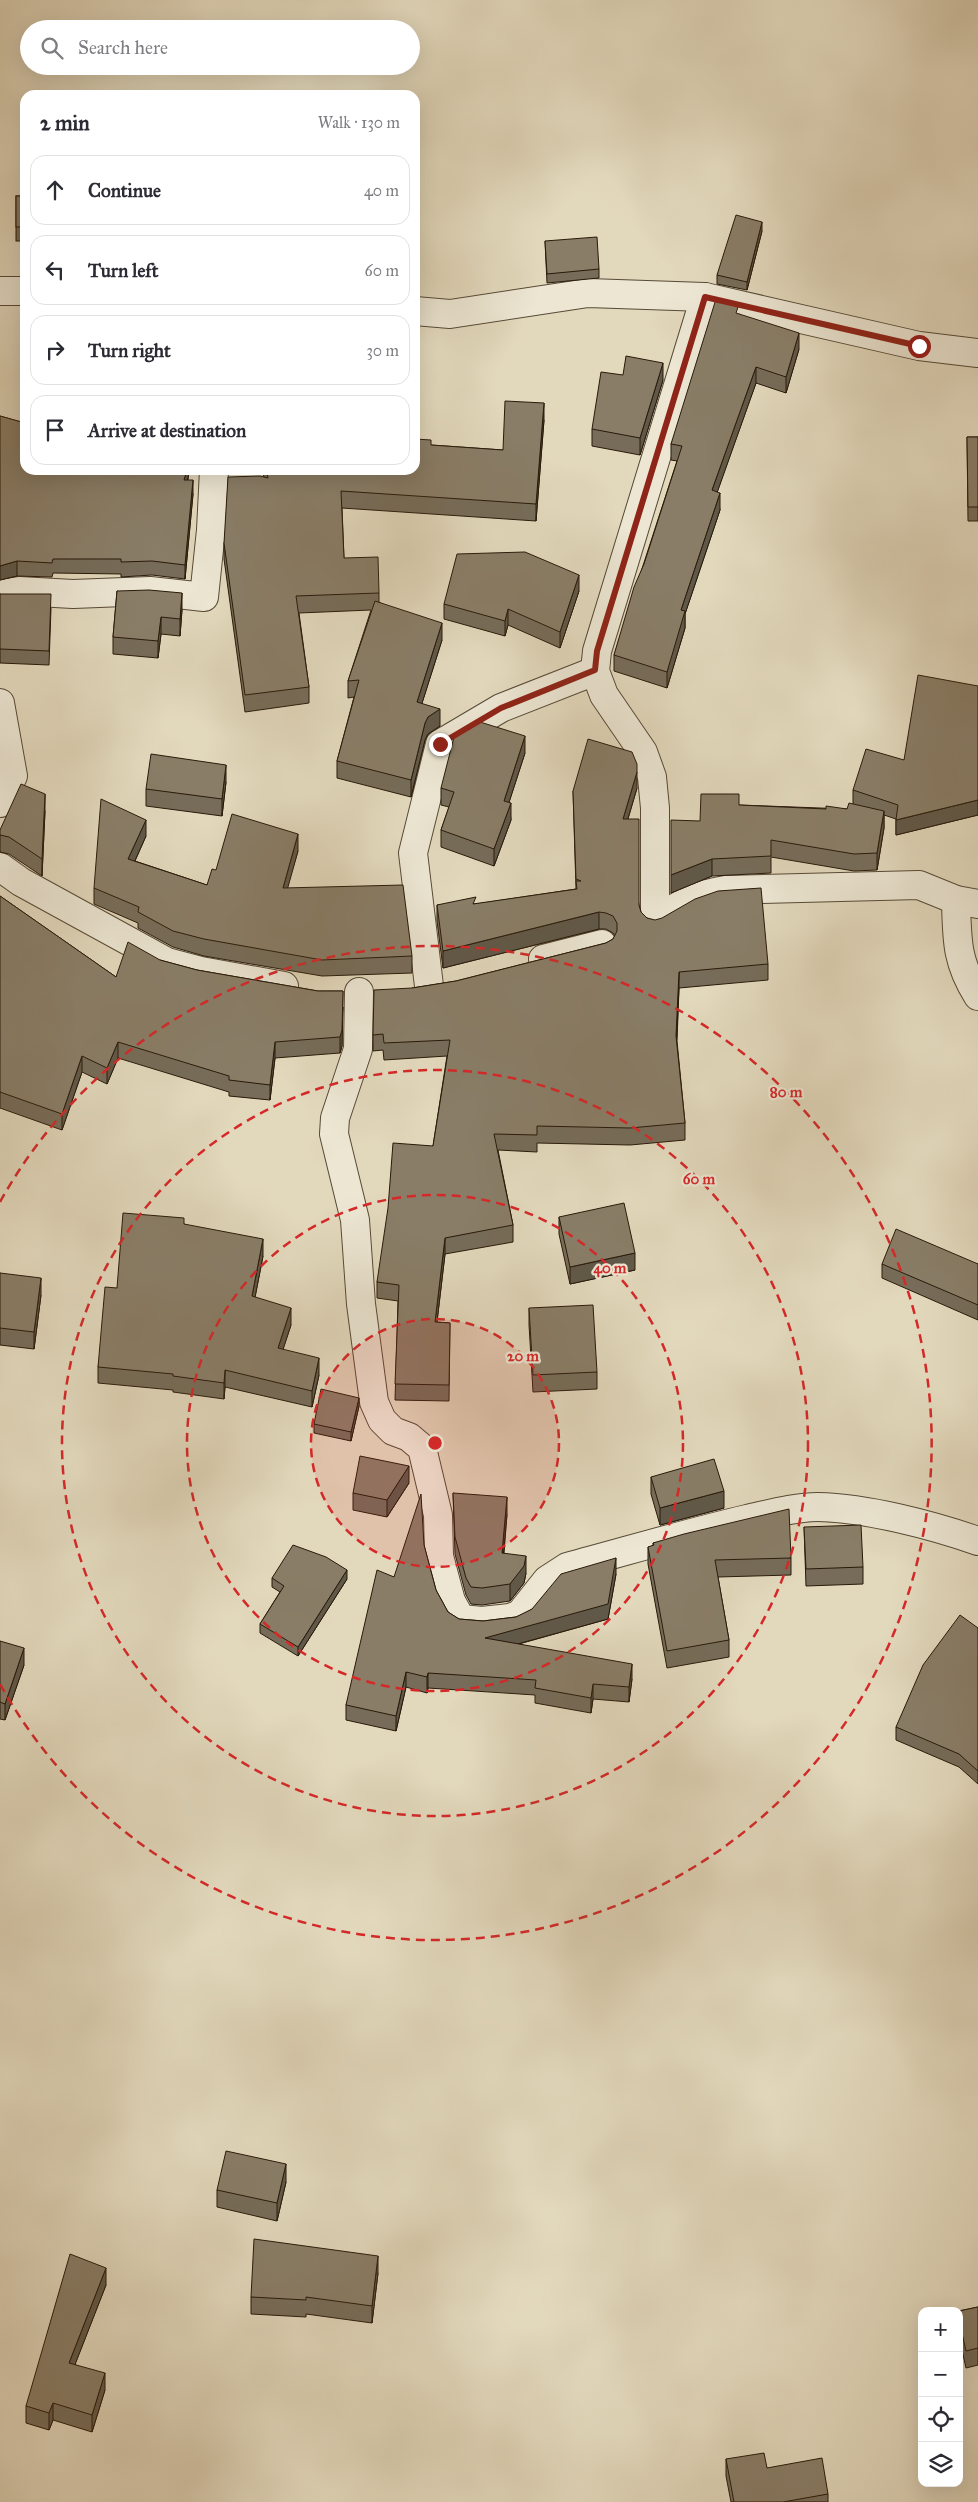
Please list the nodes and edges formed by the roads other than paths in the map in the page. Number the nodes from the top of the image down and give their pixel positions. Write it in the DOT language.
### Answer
graph roads {
  1 [pos="0,291"];
  2 [pos="20,292"];
  3 [pos="705,297"];
  4 [pos="420,311"];
  5 [pos="978,353"];
  6 [pos="214,475"];
  7 [pos="0,594"];
  8 [pos="595,670"];
  9 [pos="0,703"];
  10 [pos="0,803"];
  11 [pos="0,867"];
  12 [pos="967,902"];
  13 [pos="602,944"];
  14 [pos="518,966"];
  15 [pos="381,991"];
  16 [pos="978,996"];
  17 [pos="978,1541"];
  1 -- 2 [label="street"];
  3 -- 4 [label="street"];
  3 -- 5 [label="street"];
  3 -- 8 [label="street"];
  6 -- 7 [label="street"];
  8 -- 12 [label="street"];
  8 -- 15 [label="street"];
  9 -- 10 [label="street"];
  11 -- 15 [label="street"];
  12 -- 16 [label="street"];
  13 -- 14 [label="street"];
  15 -- 17 [label="street"];
}
